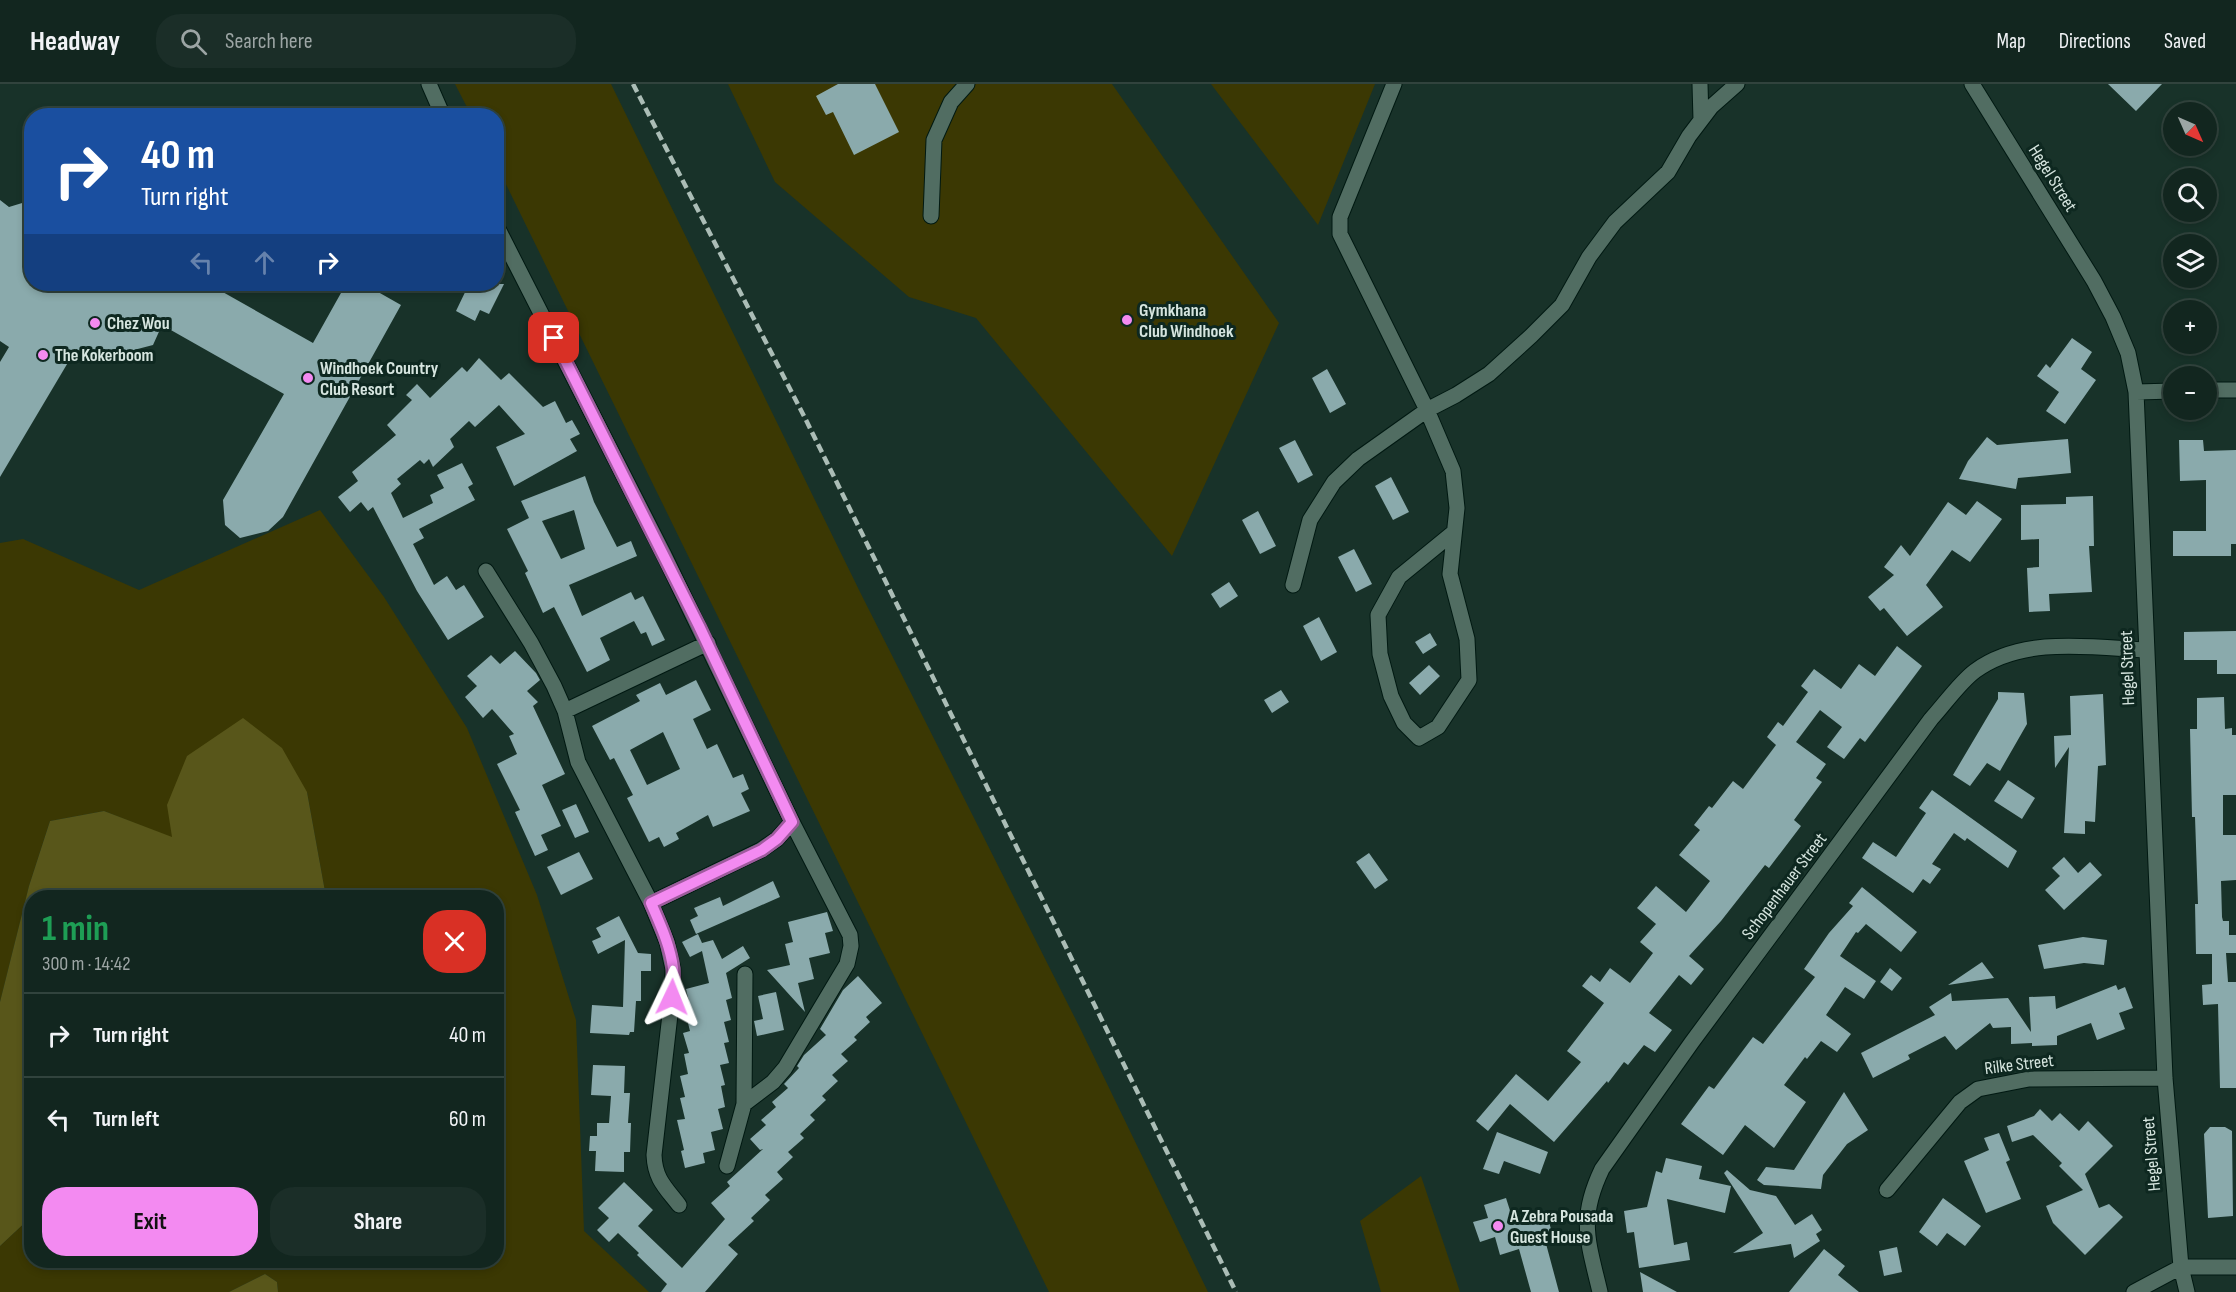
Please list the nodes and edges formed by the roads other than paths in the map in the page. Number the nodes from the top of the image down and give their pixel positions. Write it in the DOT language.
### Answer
graph roads {
  1 [pos="429,84"];
  2 [pos="967,84"];
  3 [pos="1394,84"];
  4 [pos="1700,84"];
  5 [pos="1737,84"];
  6 [pos="1972,84"];
  7 [pos="440,108"];
  8 [pos="1701,120"];
  9 [pos="931,216"];
  10 [pos="504,241"];
  11 [pos="2217,390"];
  12 [pos="2236,390"];
  13 [pos="2163,391"];
  14 [pos="2136,392"];
  15 [pos="1427,410"];
  16 [pos="1454,532"];
  17 [pos="486,571"];
  18 [pos="1293,585"];
  19 [pos="708,643"];
  20 [pos="2146,650"];
  21 [pos="565,711"];
  22 [pos="792,822"];
  23 [pos="651,903"];
  24 [pos="745,974"];
  25 [pos="2165,1078"];
  26 [pos="744,1104"];
  27 [pos="727,1166"];
  28 [pos="1887,1190"];
  29 [pos="679,1205"];
  30 [pos="2181,1267"];
  31 [pos="2236,1267"];
  32 [pos="1600,1292"];
  33 [pos="2134,1292"];
  34 [pos="2187,1292"];
  1 -- 7 [label="street"];
  2 -- 9 [label="street"];
  3 -- 15 [label="street"];
  4 -- 8 [label="street"];
  5 -- 8 [label="street"];
  6 -- 14 [label="street, Hegel Street"];
  8 -- 15 [label="street"];
  10 -- 19 [label="street"];
  11 -- 12 [label="street"];
  13 -- 14 [label="street"];
  14 -- 20 [label="street, Hegel Street"];
  15 -- 16 [label="street"];
  15 -- 18 [label="street"];
  16 -- 16 [label="street"];
  17 -- 21 [label="street"];
  19 -- 21 [label="street"];
  19 -- 22 [label="street"];
  20 -- 25 [label="street, Hegel Street"];
  20 -- 32 [label="street, Schopenhauer Street"];
  21 -- 23 [label="street"];
  22 -- 23 [label="street"];
  22 -- 26 [label="street"];
  23 -- 29 [label="street"];
  24 -- 26 [label="street"];
  25 -- 28 [label="street, Rilke Street"];
  25 -- 30 [label="street, Hegel Street"];
  26 -- 27 [label="street"];
  30 -- 31 [label="street"];
  30 -- 33 [label="street"];
  30 -- 34 [label="street, Hegel Street"];
}
